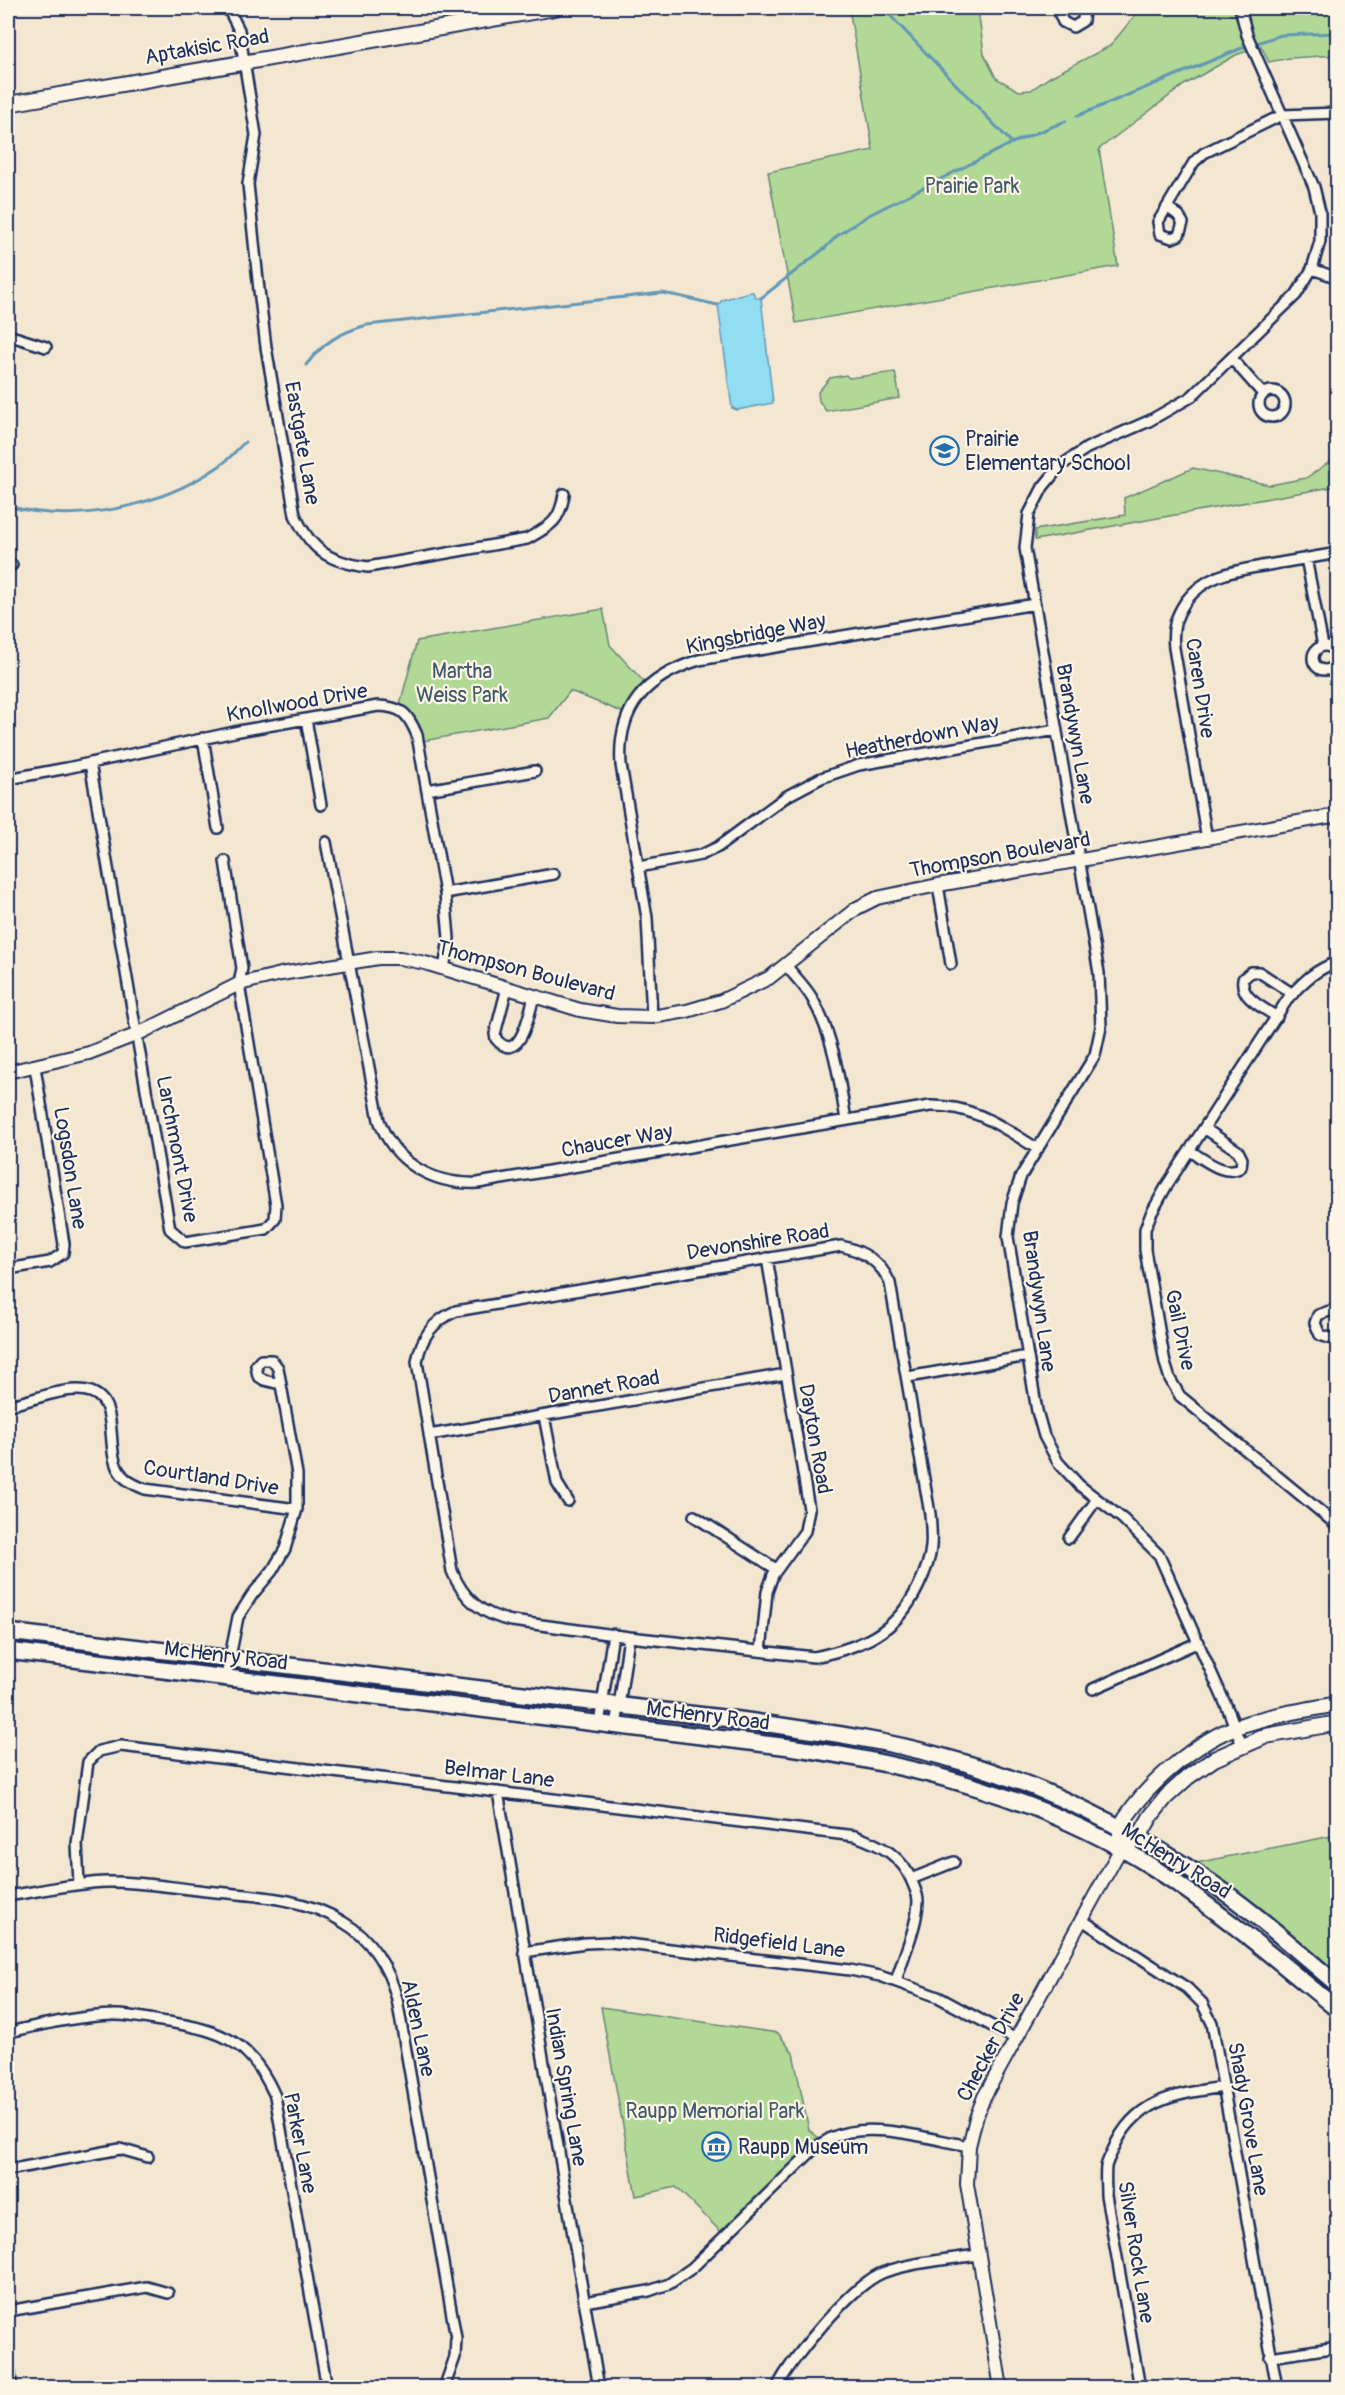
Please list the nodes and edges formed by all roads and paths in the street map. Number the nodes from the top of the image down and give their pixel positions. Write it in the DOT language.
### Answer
graph roads {
  1 [pos="228,8"];
  2 [pos="555,8"];
  3 [pos="1063,8"];
  4 [pos="1084,8"];
  5 [pos="1240,8"];
  6 [pos="245,62"];
  7 [pos="8,104"];
  8 [pos="1338,113"];
  9 [pos="1282,115"];
  10 [pos="1167,207"];
  11 [pos="1312,269"];
  12 [pos="1338,278"];
  13 [pos="8,336"];
  14 [pos="46,347"];
  15 [pos="1232,359"];
  16 [pos="1263,394"];
  17 [pos="564,494"];
  18 [pos="1338,553"];
  19 [pos="1306,558"];
  20 [pos="1035,604"];
  21 [pos="1323,646"];
  22 [pos="306,719"];
  23 [pos="1056,730"];
  24 [pos="203,738"];
  25 [pos="90,763"];
  26 [pos="535,771"];
  27 [pos="8,778"];
  28 [pos="427,790"];
  29 [pos="321,804"];
  30 [pos="1338,815"];
  31 [pos="218,828"];
  32 [pos="1207,839"];
  33 [pos="326,842"];
  34 [pos="225,861"];
  35 [pos="1078,861"];
  36 [pos="639,867"];
  37 [pos="554,874"];
  38 [pos="938,885"];
  39 [pos="445,893"];
  40 [pos="348,961"];
  41 [pos="1338,962"];
  42 [pos="951,964"];
  43 [pos="786,965"];
  44 [pos="444,969"];
  45 [pos="239,984"];
  46 [pos="507,988"];
  47 [pos="1293,994"];
  48 [pos="534,996"];
  49 [pos="652,1017"];
  50 [pos="1277,1017"];
  51 [pos="138,1034"];
  52 [pos="35,1067"];
  53 [pos="8,1072"];
  54 [pos="846,1120"];
  55 [pos="1204,1128"];
  56 [pos="1038,1149"];
  57 [pos="1190,1151"];
  58 [pos="767,1258"];
  59 [pos="8,1269"];
  60 [pos="1338,1308"];
  61 [pos="1338,1337"];
  62 [pos="1028,1356"];
  63 [pos="786,1374"];
  64 [pos="908,1377"];
  65 [pos="280,1384"];
  66 [pos="8,1405"];
  67 [pos="544,1416"];
  68 [pos="429,1435"];
  69 [pos="1097,1499"];
  70 [pos="568,1501"];
  71 [pos="297,1509"];
  72 [pos="694,1516"];
  73 [pos="1338,1526"];
  74 [pos="1069,1538"];
  75 [pos="776,1569"];
  76 [pos="1338,1599"];
  77 [pos="1338,1609"];
  78 [pos="8,1632"];
  79 [pos="613,1635"];
  80 [pos="629,1637"];
  81 [pos="1199,1642"];
  82 [pos="761,1651"];
  83 [pos="8,1652"];
  84 [pos="228,1658"];
  85 [pos="226,1677"];
  86 [pos="1093,1689"];
  87 [pos="1338,1704"];
  88 [pos="602,1706"];
  89 [pos="619,1708"];
  90 [pos="1338,1723"];
  91 [pos="599,1724"];
  92 [pos="616,1726"];
  93 [pos="1236,1727"];
  94 [pos="1242,1745"];
  95 [pos="498,1792"];
  96 [pos="1120,1827"];
  97 [pos="1139,1838"];
  98 [pos="1120,1850"];
  99 [pos="954,1862"];
  100 [pos="911,1879"];
  101 [pos="80,1884"];
  102 [pos="8,1896"];
  103 [pos="1082,1920"];
  104 [pos="525,1952"];
  105 [pos="896,1981"];
  106 [pos="1338,1985"];
  107 [pos="1338,2010"];
  108 [pos="8,2032"];
  109 [pos="1016,2039"];
  110 [pos="1224,2087"];
  111 [pos="969,2146"];
  112 [pos="148,2157"];
  113 [pos="8,2170"];
  114 [pos="977,2255"];
  115 [pos="168,2293"];
  116 [pos="584,2302"];
  117 [pos="8,2311"];
  118 [pos="1338,2347"];
  119 [pos="1270,2358"];
  120 [pos="8,2362"];
  121 [pos="12,2388"];
  122 [pos="327,2388"];
  123 [pos="444,2388"];
  124 [pos="599,2388"];
  125 [pos="777,2388"];
  126 [pos="1001,2388"];
  127 [pos="1140,2388"];
  128 [pos="1277,2388"];
  1 -- 6 [label="street, Eastgate Lane"];
  2 -- 6 [label="main road, Aptakisic Road"];
  3 -- 4 [label="street"];
  5 -- 9 [label="street, Brandywyn Lane"];
  6 -- 7 [label="main road, Aptakisic Road"];
  6 -- 17 [label="street, Eastgate Lane"];
  8 -- 9 [label="street"];
  9 -- 10 [label="street"];
  9 -- 11 [label="street, Brandywyn Lane"];
  11 -- 12 [label="street"];
  11 -- 15 [label="street, Brandywyn Lane"];
  13 -- 14 [label="street"];
  15 -- 16 [label="street"];
  15 -- 20 [label="street, Brandywyn Lane"];
  18 -- 19 [label="street, Caren Drive"];
  19 -- 21 [label="street"];
  19 -- 32 [label="street, Caren Drive"];
  20 -- 23 [label="street, Brandywyn Lane"];
  20 -- 36 [label="street, Kingsbridge Way"];
  22 -- 24 [label="street, Knollwood Drive"];
  22 -- 28 [label="street, Knollwood Drive"];
  22 -- 29 [label="street"];
  23 -- 35 [label="street, Brandywyn Lane"];
  23 -- 36 [label="street, Heatherdown Way"];
  24 -- 25 [label="street, Knollwood Drive"];
  24 -- 31 [label="street"];
  25 -- 27 [label="street, Knollwood Drive"];
  25 -- 51 [label="street, Larchmont Drive"];
  26 -- 28 [label="street"];
  28 -- 39 [label="street, Knollwood Drive"];
  30 -- 32 [label="street, Thompson Boulevard"];
  32 -- 35 [label="street, Thompson Boulevard"];
  33 -- 40 [label="street, Chaucer Way"];
  34 -- 45 [label="street"];
  35 -- 38 [label="street, Thompson Boulevard"];
  35 -- 56 [label="street, Brandywyn Lane"];
  36 -- 49 [label="street, Kingsbridge Way"];
  37 -- 39 [label="street"];
  38 -- 42 [label="street"];
  38 -- 43 [label="street, Thompson Boulevard"];
  39 -- 44 [label="street, Knollwood Drive"];
  40 -- 44 [label="street, Thompson Boulevard"];
  40 -- 45 [label="street, Thompson Boulevard"];
  40 -- 54 [label="street, Chaucer Way"];
  41 -- 47 [label="street, Gail Drive"];
  43 -- 49 [label="street, Thompson Boulevard"];
  43 -- 54 [label="street"];
  44 -- 46 [label="street, Thompson Boulevard"];
  45 -- 51 [label="street, Thompson Boulevard"];
  45 -- 51 [label="street, Larchmont Drive"];
  46 -- 48 [label="street, Thompson Boulevard"];
  46 -- 48 [label="street"];
  47 -- 50 [label="street, Gail Drive"];
  47 -- 50 [label="street"];
  48 -- 49 [label="street, Thompson Boulevard"];
  50 -- 55 [label="street, Gail Drive"];
  51 -- 52 [label="street, Thompson Boulevard"];
  52 -- 53 [label="street, Thompson Boulevard"];
  52 -- 59 [label="street, Logsdon Lane"];
  54 -- 56 [label="street, Chaucer Way"];
  55 -- 57 [label="street, Gail Drive"];
  55 -- 57 [label="street"];
  56 -- 62 [label="street, Brandywyn Lane"];
  57 -- 73 [label="street, Gail Drive"];
  58 -- 63 [label="street, Dayton Road"];
  58 -- 64 [label="street, Devonshire Road"];
  58 -- 68 [label="street, Devonshire Road"];
  60 -- 61 [label="street"];
  62 -- 64 [label="street"];
  62 -- 69 [label="street, Brandywyn Lane"];
  63 -- 67 [label="street, Dannet Road"];
  63 -- 75 [label="street, Dayton Road"];
  64 -- 82 [label="street, Devonshire Road"];
  65 -- 71 [label="street"];
  66 -- 71 [label="street, Courtland Drive"];
  67 -- 68 [label="street, Dannet Road"];
  67 -- 70 [label="street"];
  68 -- 79 [label="street, Devonshire Road"];
  69 -- 74 [label="street"];
  69 -- 81 [label="street, Brandywyn Lane"];
  71 -- 84 [label="street"];
  72 -- 75 [label="street"];
  75 -- 82 [label="street, Dayton Road"];
  76 -- 77 [label="street"];
  78 -- 84 [label="main road, McHenry Road"];
  79 -- 80 [label="street, Devonshire Road"];
  79 -- 88 [label="street"];
  80 -- 82 [label="street, Devonshire Road"];
  80 -- 89 [label="street"];
  81 -- 86 [label="street"];
  81 -- 93 [label="street, Brandywyn Lane"];
  83 -- 85 [label="main road, McHenry Road"];
  84 -- 85 [label="street"];
  84 -- 88 [label="main road, McHenry Road"];
  85 -- 91 [label="main road, McHenry Road"];
  87 -- 93 [label="main road"];
  88 -- 89 [label="main road, McHenry Road"];
  88 -- 91 [label="street"];
  89 -- 92 [label="street"];
  89 -- 96 [label="main road, McHenry Road"];
  90 -- 94 [label="main road"];
  91 -- 92 [label="main road, McHenry Road"];
  92 -- 98 [label="main road, McHenry Road"];
  93 -- 94 [label="street, Brandywyn Lane"];
  93 -- 96 [label="main road"];
  94 -- 97 [label="main road"];
  95 -- 100 [label="street, Belmar Lane"];
  95 -- 101 [label="street, Belmar Lane"];
  95 -- 104 [label="street, Indian Spring Lane"];
  96 -- 97 [label="main road, McHenry Road"];
  96 -- 98 [label="main road"];
  97 -- 98 [label="main road"];
  97 -- 106 [label="main road, McHenry Road"];
  98 -- 103 [label="street, Checker Drive"];
  98 -- 107 [label="main road, McHenry Road"];
  99 -- 100 [label="street"];
  100 -- 105 [label="street, Belmar Lane"];
  101 -- 102 [label="street, Alden Lane"];
  101 -- 123 [label="street, Alden Lane"];
  103 -- 109 [label="street, Checker Drive"];
  103 -- 110 [label="street, Shady Grove Lane"];
  104 -- 105 [label="street, Ridgefield Lane"];
  104 -- 116 [label="street, Indian Spring Lane"];
  105 -- 109 [label="street, Ridgefield Lane"];
  108 -- 122 [label="street, Parker Lane"];
  109 -- 111 [label="street, Checker Drive"];
  110 -- 119 [label="street, Shady Grove Lane"];
  110 -- 127 [label="street, Silver Rock Lane"];
  111 -- 114 [label="street, Checker Drive"];
  111 -- 116 [label="street"];
  112 -- 113 [label="street"];
  114 -- 125 [label="street"];
  114 -- 126 [label="street, Checker Drive"];
  115 -- 117 [label="street"];
  116 -- 124 [label="street, Indian Spring Lane"];
  118 -- 119 [label="street"];
  119 -- 128 [label="street, Shady Grove Lane"];
  120 -- 121 [label="street"];
}
